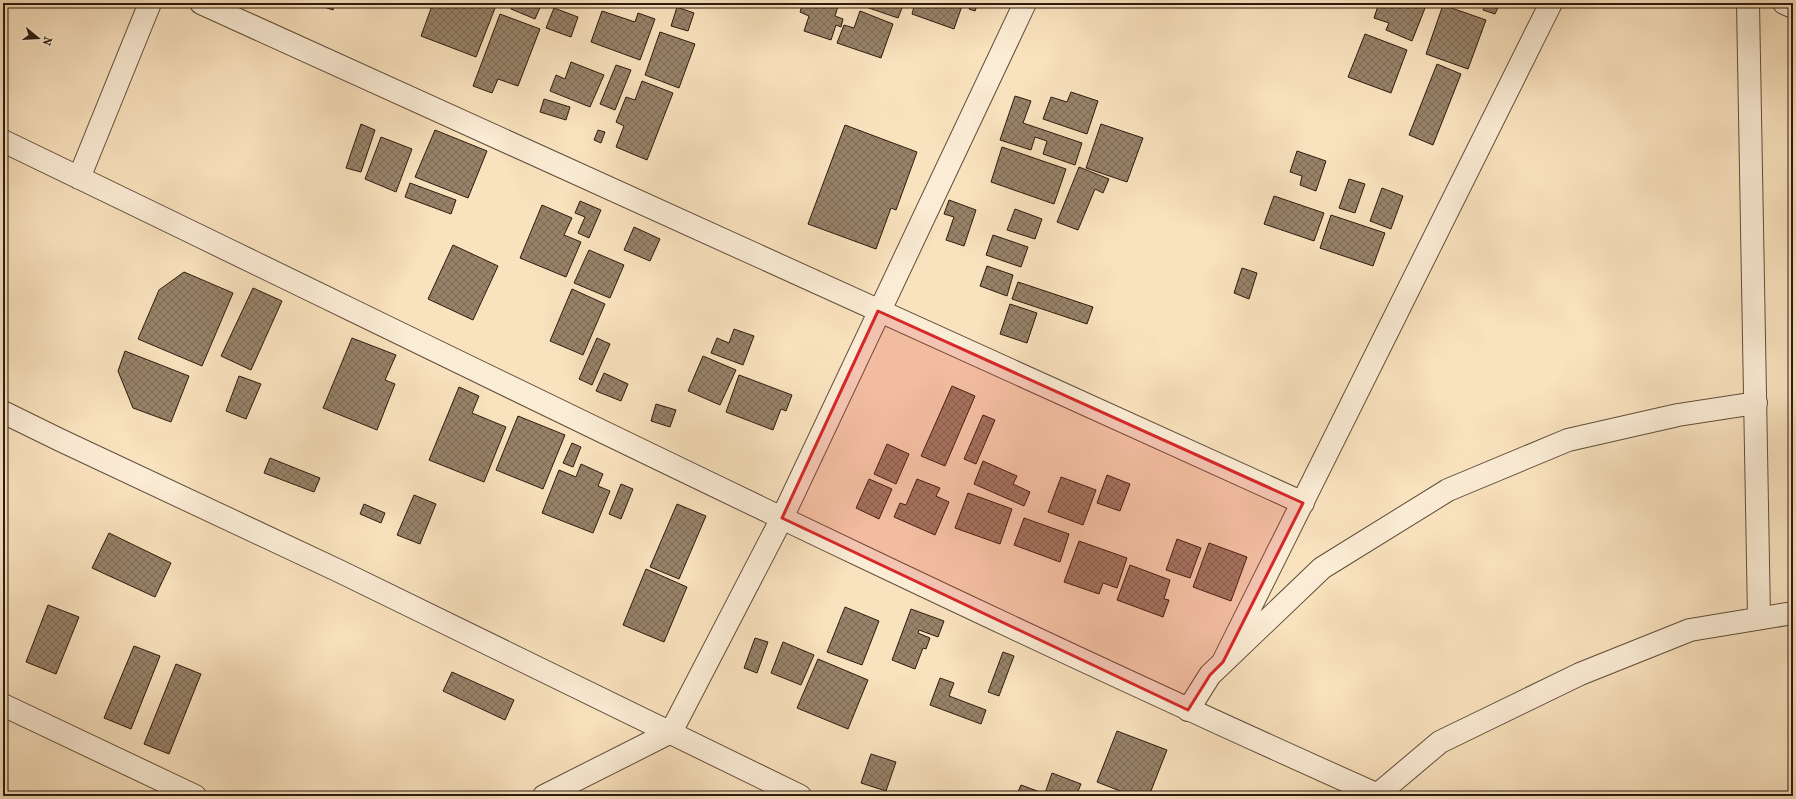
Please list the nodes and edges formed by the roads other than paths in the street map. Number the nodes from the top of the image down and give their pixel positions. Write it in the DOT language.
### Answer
graph roads {
  1 [pos="150,3"];
  2 [pos="201,3"];
  3 [pos="1025,3"];
  4 [pos="1551,3"];
  5 [pos="1748,3"];
  6 [pos="1784,3"];
  7 [pos="1793,7"];
  8 [pos="3,141"];
  9 [pos="80,178"];
  10 [pos="878,311"];
  11 [pos="1756,403"];
  12 [pos="3,412"];
  13 [pos="1303,503"];
  14 [pos="782,518"];
  15 [pos="1793,613"];
  16 [pos="1759,618"];
  17 [pos="1223,662"];
  18 [pos="3,705"];
  19 [pos="1188,710"];
  20 [pos="671,732"];
  21 [pos="1377,795"];
  22 [pos="195,796"];
  23 [pos="544,796"];
  24 [pos="800,796"];
  1 -- 9 [label="street"];
  2 -- 10 [label="street"];
  3 -- 10 [label="street"];
  4 -- 13 [label="street"];
  5 -- 11 [label="street"];
  6 -- 7 [label="street"];
  8 -- 9 [label="street"];
  9 -- 14 [label="street"];
  10 -- 13 [label="street"];
  10 -- 14 [label="street"];
  11 -- 16 [label="street"];
  11 -- 17 [label="street"];
  12 -- 20 [label="street"];
  13 -- 17 [label="street"];
  14 -- 19 [label="street"];
  14 -- 20 [label="street"];
  15 -- 16 [label="street"];
  16 -- 21 [label="street"];
  17 -- 19 [label="street"];
  18 -- 22 [label="street"];
  19 -- 21 [label="street"];
  20 -- 23 [label="street"];
  20 -- 24 [label="street"];
}
